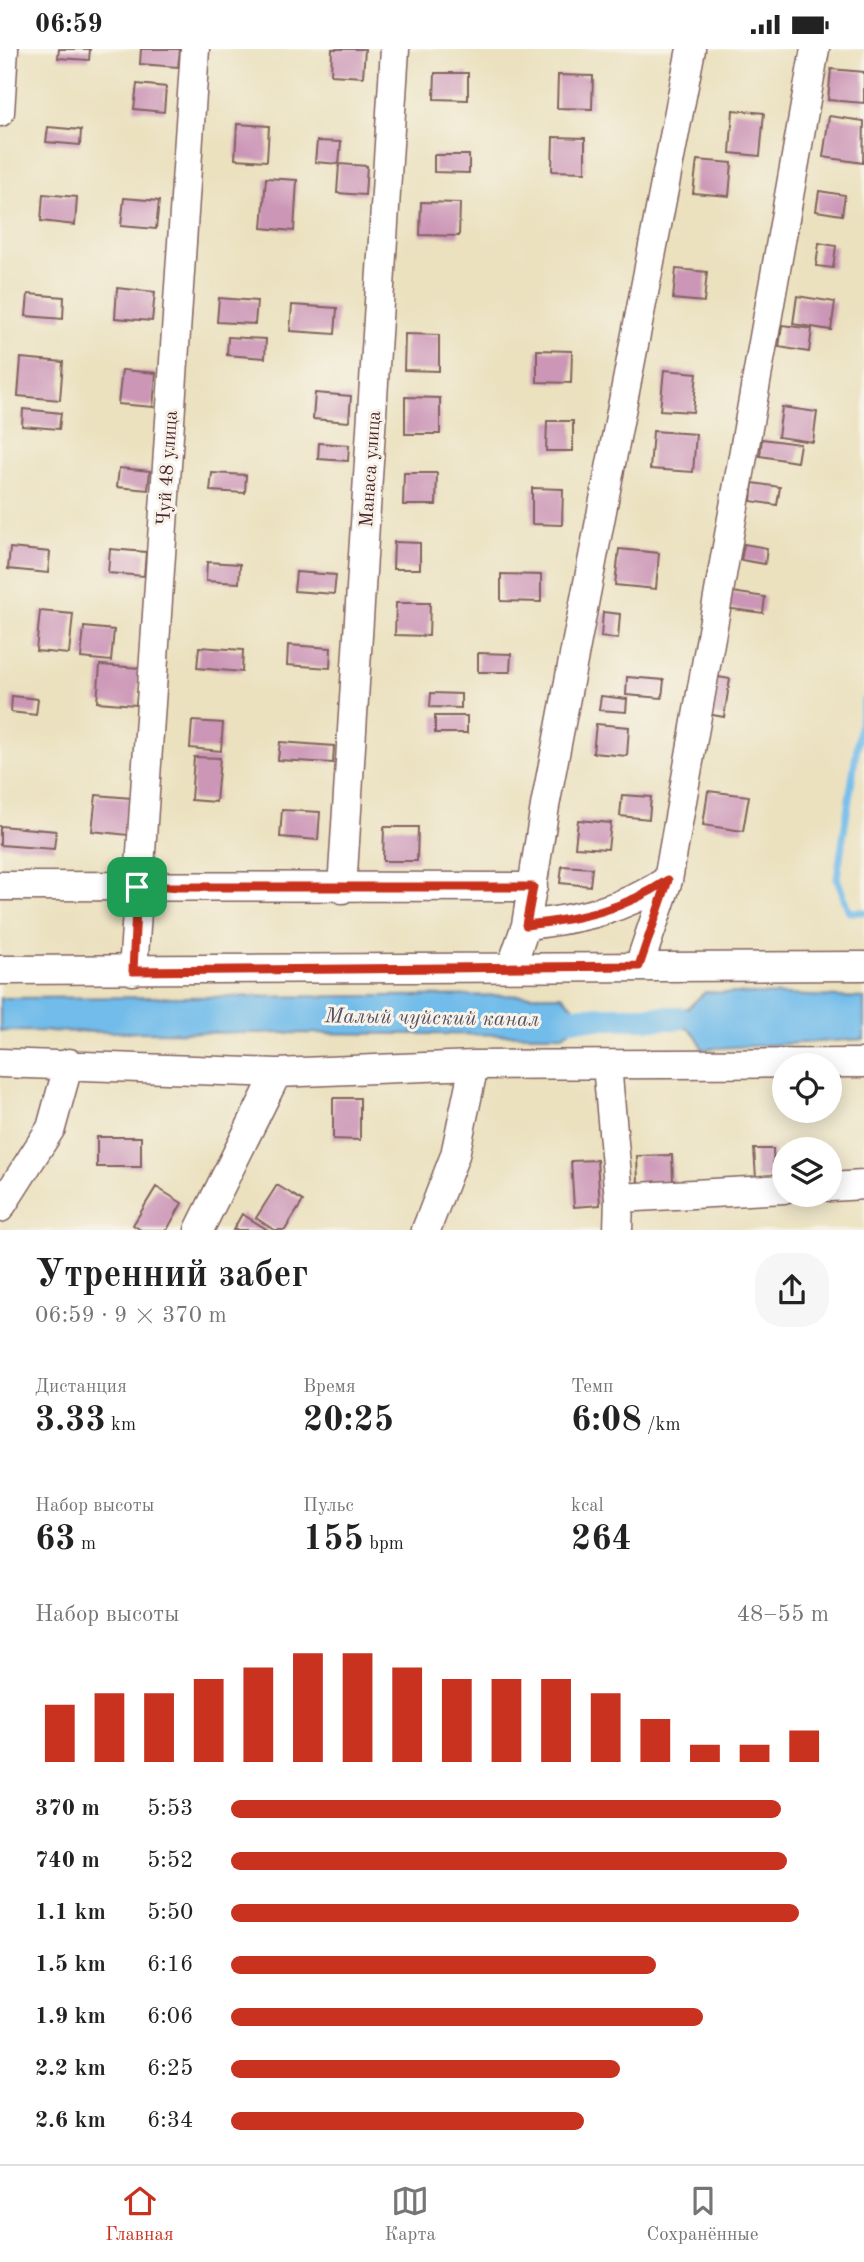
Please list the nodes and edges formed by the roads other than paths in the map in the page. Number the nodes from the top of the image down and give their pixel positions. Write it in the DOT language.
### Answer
graph roads {
  1 [pos="4,49"];
  2 [pos="195,49"];
  3 [pos="395,49"];
  4 [pos="691,49"];
  5 [pos="815,49"];
  6 [pos="0,112"];
  7 [pos="668,880"];
  8 [pos="0,886"];
  9 [pos="137,887"];
  10 [pos="533,887"];
  11 [pos="342,889"];
  12 [pos="526,925"];
  13 [pos="512,965"];
  14 [pos="639,966"];
  15 [pos="864,966"];
  16 [pos="0,970"];
  17 [pos="133,971"];
  18 [pos="0,1063"];
  19 [pos="69,1063"];
  20 [pos="864,1063"];
  21 [pos="474,1065"];
  22 [pos="607,1066"];
  23 [pos="278,1073"];
  24 [pos="864,1185"];
  25 [pos="842,1186"];
  26 [pos="772,1190"];
  27 [pos="619,1198"];
  28 [pos="0,1207"];
  29 [pos="199,1230"];
  30 [pos="426,1230"];
  31 [pos="618,1230"];
  1 -- 6 [label="street"];
  2 -- 9 [label="street, Чуй 48 улица"];
  3 -- 11 [label="street, Манаса улица"];
  4 -- 10 [label="street"];
  5 -- 7 [label="street"];
  7 -- 12 [label="street"];
  7 -- 14 [label="street"];
  8 -- 9 [label="street"];
  9 -- 11 [label="street"];
  9 -- 17 [label="street, Чуй 48 улица"];
  10 -- 11 [label="street"];
  10 -- 12 [label="street"];
  12 -- 13 [label="street"];
  13 -- 14 [label="street"];
  13 -- 17 [label="street"];
  14 -- 15 [label="street"];
  16 -- 17 [label="street"];
  18 -- 19 [label="street"];
  19 -- 23 [label="street"];
  19 -- 28 [label="street"];
  20 -- 22 [label="street"];
  21 -- 22 [label="street"];
  21 -- 23 [label="street"];
  21 -- 30 [label="street"];
  22 -- 27 [label="street"];
  23 -- 29 [label="street"];
  24 -- 25 [label="street"];
  26 -- 27 [label="street"];
  27 -- 31 [label="street"];
}
